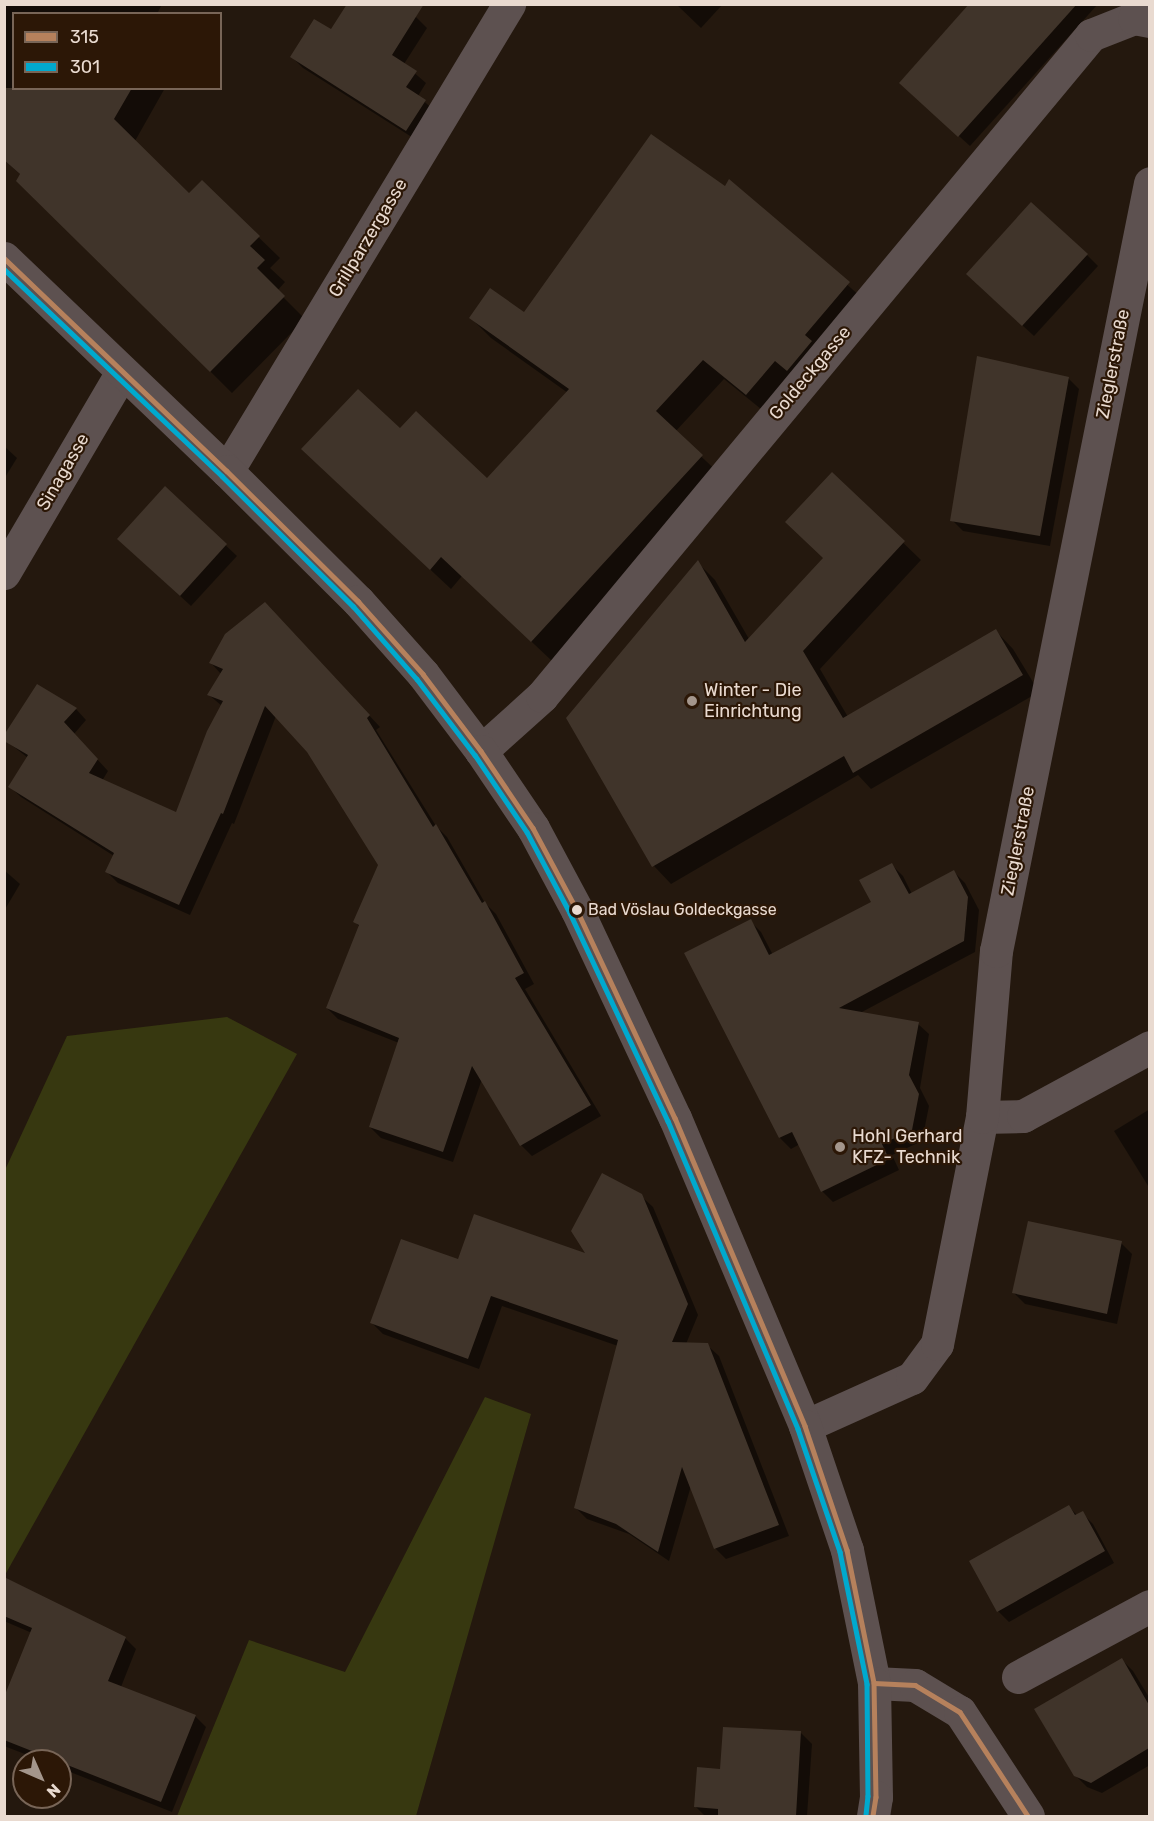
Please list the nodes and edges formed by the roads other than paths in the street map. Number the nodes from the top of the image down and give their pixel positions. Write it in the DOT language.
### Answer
graph roads {
  1 [pos="509,4"];
  2 [pos="1149,21"];
  3 [pos="1149,183"];
  4 [pos="4,258"];
  5 [pos="122,372"];
  6 [pos="227,471"];
  7 [pos="4,573"];
  8 [pos="481,751"];
  9 [pos="1149,1047"];
  10 [pos="982,1117"];
  11 [pos="805,1426"];
  12 [pos="1149,1606"];
  13 [pos="1018,1677"];
  14 [pos="874,1683"];
  15 [pos="873,1816"];
  16 [pos="1028,1816"];
  1 -- 6 [label="street, Grillparzergasse"];
  2 -- 8 [label="street, Goldeckgasse"];
  3 -- 10 [label="street, Zieglerstraße"];
  4 -- 5 [label="street"];
  5 -- 6 [label="street"];
  5 -- 7 [label="street, Sinagasse"];
  6 -- 8 [label="street"];
  8 -- 11 [label="street"];
  9 -- 10 [label="street"];
  10 -- 11 [label="street, Zieglerstraße"];
  11 -- 14 [label="street"];
  12 -- 13 [label="street"];
  14 -- 15 [label="street"];
  14 -- 16 [label="street"];
}
